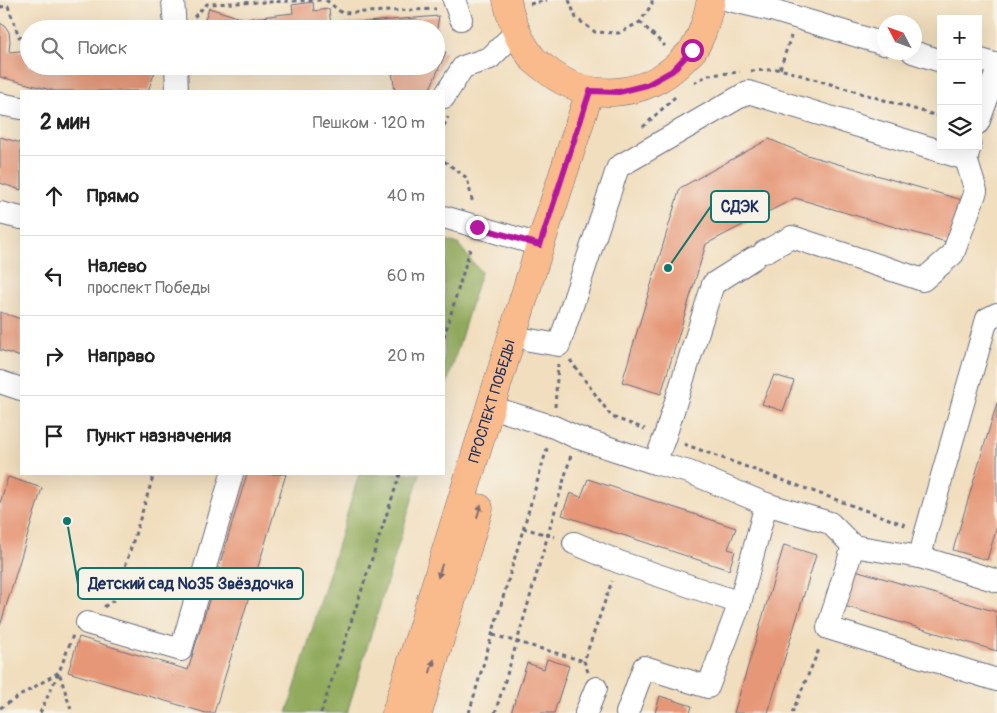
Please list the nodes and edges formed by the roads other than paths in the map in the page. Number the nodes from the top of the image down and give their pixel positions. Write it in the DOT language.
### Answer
graph roads {
  1 [pos="174,0"];
  2 [pos="507,0"];
  3 [pos="711,0"];
  4 [pos="729,0"];
  5 [pos="780,0"];
  6 [pos="179,20"];
  7 [pos="877,29"];
  8 [pos="516,32"];
  9 [pos="877,42"];
  10 [pos="922,42"];
  11 [pos="937,47"];
  12 [pos="922,55"];
  13 [pos="938,60"];
  14 [pos="979,60"];
  15 [pos="992,73"];
  16 [pos="176,75"];
  17 [pos="177,90"];
  18 [pos="597,91"];
  19 [pos="448,103"];
  20 [pos="0,104"];
  21 [pos="20,108"];
  22 [pos="982,109"];
  23 [pos="968,152"];
  24 [pos="0,213"];
  25 [pos="445,217"];
  26 [pos="20,218"];
  27 [pos="540,245"];
  28 [pos="997,314"];
  29 [pos="530,340"];
  30 [pos="0,382"];
  31 [pos="20,389"];
  32 [pos="499,410"];
  33 [pos="654,463"];
  34 [pos="232,475"];
  35 [pos="766,504"];
  36 [pos="574,543"];
  37 [pos="852,546"];
  38 [pos="920,557"];
  39 [pos="997,580"];
  40 [pos="740,603"];
  41 [pos="87,622"];
  42 [pos="997,680"];
  43 [pos="596,688"];
  44 [pos="396,713"];
  45 [pos="418,713"];
  46 [pos="586,713"];
  47 [pos="627,713"];
  1 -- 6 [label="street"];
  2 -- 8 [label="main road"];
  3 -- 18 [label="main road"];
  4 -- 9 [label="street"];
  5 -- 7 [label="street"];
  8 -- 18 [label="main road"];
  8 -- 19 [label="street"];
  10 -- 11 [label="street"];
  12 -- 13 [label="street"];
  14 -- 15 [label="street"];
  15 -- 22 [label="street"];
  16 -- 17 [label="street"];
  18 -- 27 [label="main road, ПРОСПЕКТ ПОБЕДЫ"];
  18 -- 29 [label="main road"];
  20 -- 21 [label="street"];
  23 -- 29 [label="street"];
  23 -- 33 [label="street"];
  24 -- 26 [label="street"];
  25 -- 27 [label="street"];
  27 -- 32 [label="main road, ПРОСПЕКТ ПОБЕДЫ"];
  28 -- 38 [label="street"];
  29 -- 32 [label="main road"];
  30 -- 31 [label="street"];
  32 -- 33 [label="street"];
  32 -- 44 [label="main road, ПРОСПЕКТ ПОБЕДЫ, one-way"];
  45 -- 32 [label="main road, one-way"];
  33 -- 35 [label="street"];
  34 -- 41 [label="street"];
  35 -- 37 [label="street"];
  35 -- 40 [label="street"];
  36 -- 40 [label="street"];
  37 -- 38 [label="street"];
  37 -- 42 [label="street"];
  38 -- 39 [label="street"];
  40 -- 47 [label="street"];
  43 -- 46 [label="street"];
}
